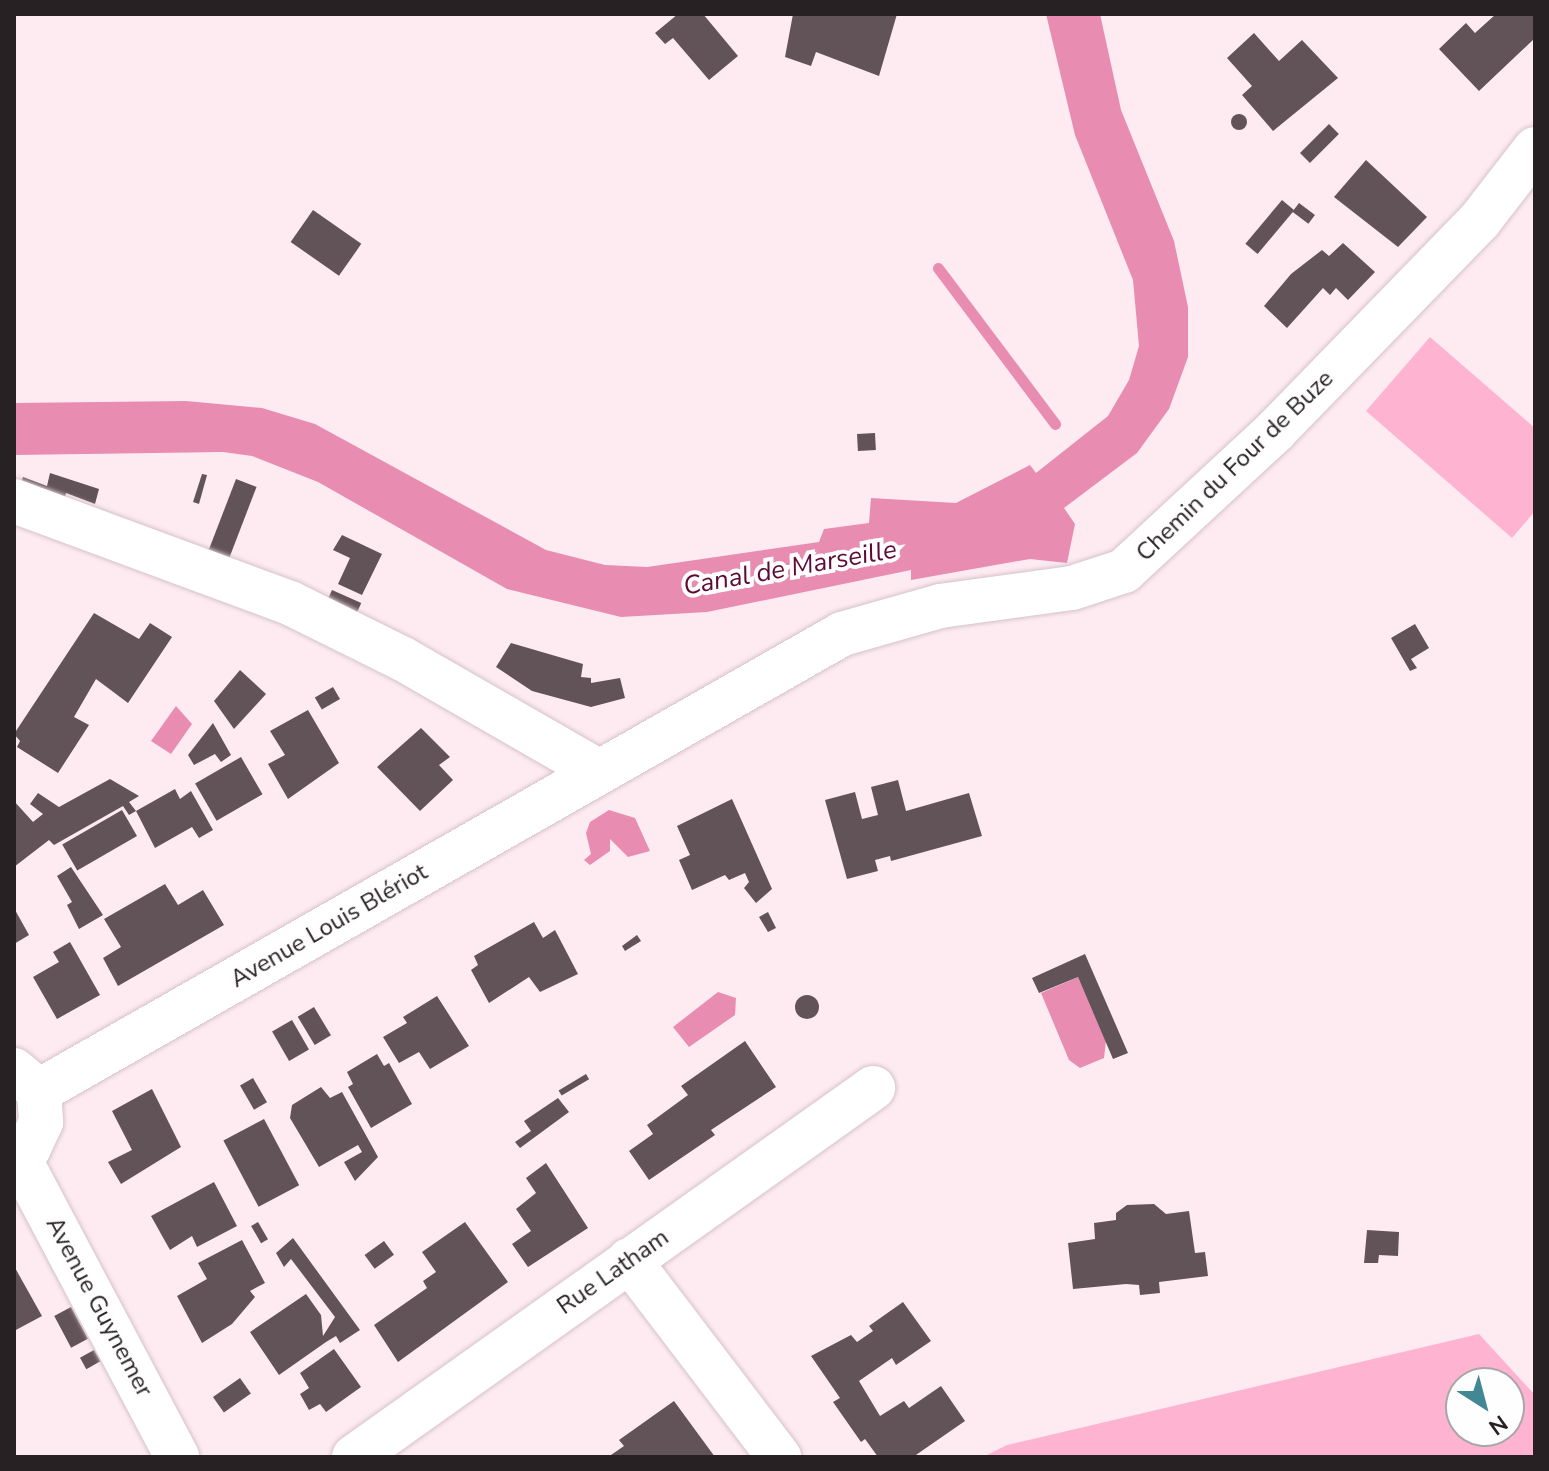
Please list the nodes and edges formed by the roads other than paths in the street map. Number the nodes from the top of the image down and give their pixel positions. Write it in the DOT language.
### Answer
graph roads {
  1 [pos="1535,149"];
  2 [pos="14,501"];
  3 [pos="596,770"];
  4 [pos="38,1080"];
  5 [pos="873,1088"];
  6 [pos="17,1159"];
  7 [pos="629,1260"];
  8 [pos="177,1457"];
  9 [pos="354,1457"];
  10 [pos="779,1457"];
  1 -- 3 [label="street, Chemin du Four de Buze"];
  2 -- 3 [label="street"];
  3 -- 4 [label="street, Avenue Louis Blériot"];
  4 -- 6 [label="street"];
  5 -- 7 [label="street, Rue Latham"];
  6 -- 8 [label="street, Avenue Guynemer"];
  7 -- 9 [label="street, Rue Latham"];
  7 -- 10 [label="street"];
}
